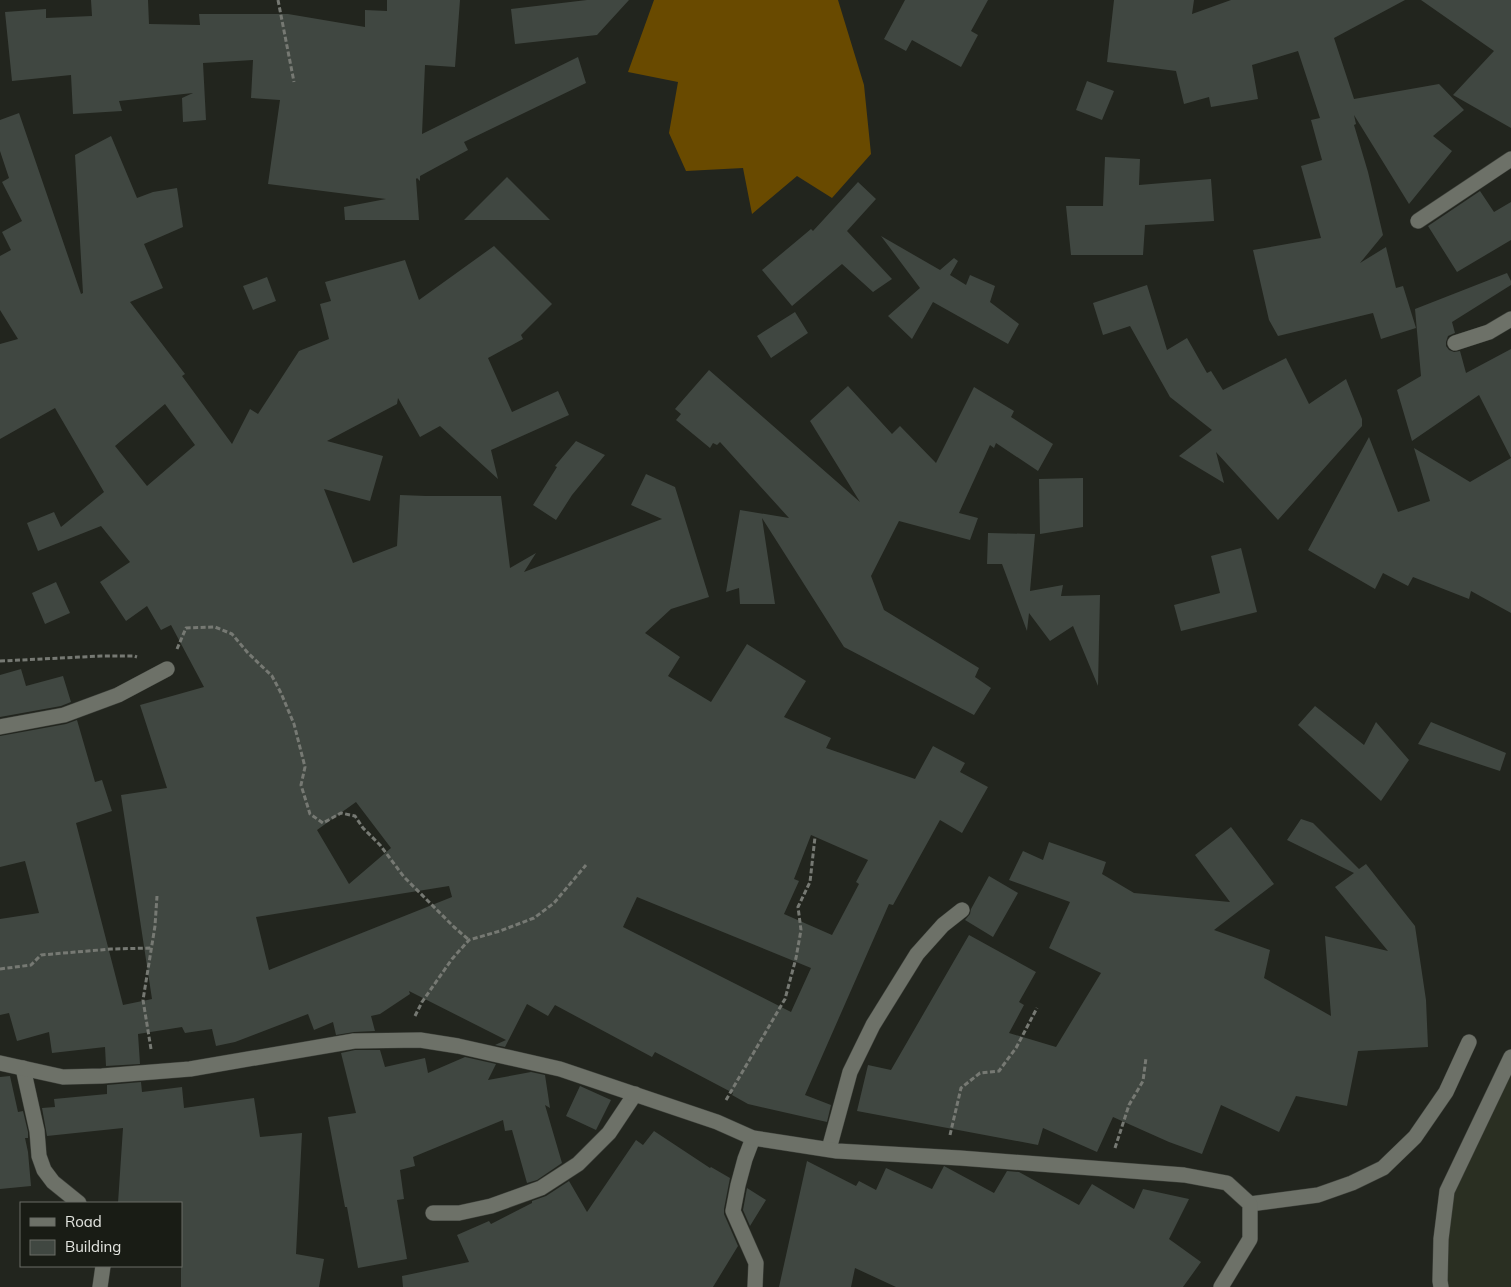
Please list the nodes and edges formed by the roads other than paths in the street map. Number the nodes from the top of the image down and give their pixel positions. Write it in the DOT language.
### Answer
graph roads {
  1 [pos="1511,160"];
  2 [pos="1418,221"];
  3 [pos="1511,319"];
  4 [pos="1455,343"];
  5 [pos="167,669"];
  6 [pos="0,727"];
  7 [pos="962,910"];
  8 [pos="1469,1042"];
  9 [pos="1511,1057"];
  10 [pos="0,1063"];
  11 [pos="24,1068"];
  12 [pos="635,1094"];
  13 [pos="753,1138"];
  14 [pos="828,1149"];
  15 [pos="78,1202"];
  16 [pos="1250,1204"];
  17 [pos="433,1213"];
  18 [pos="103,1267"];
  19 [pos="100,1287"];
  20 [pos="755,1287"];
  21 [pos="1221,1287"];
  22 [pos="1441,1287"];
  1 -- 2 [label="street"];
  3 -- 4 [label="street"];
  5 -- 6 [label="street"];
  7 -- 14 [label="street"];
  8 -- 16 [label="street"];
  9 -- 22 [label="street"];
  10 -- 11 [label="street"];
  11 -- 12 [label="street"];
  11 -- 15 [label="street"];
  12 -- 13 [label="street"];
  12 -- 17 [label="street"];
  13 -- 14 [label="street"];
  13 -- 20 [label="street"];
  14 -- 16 [label="street"];
  16 -- 21 [label="street"];
  18 -- 19 [label="street"];
}
